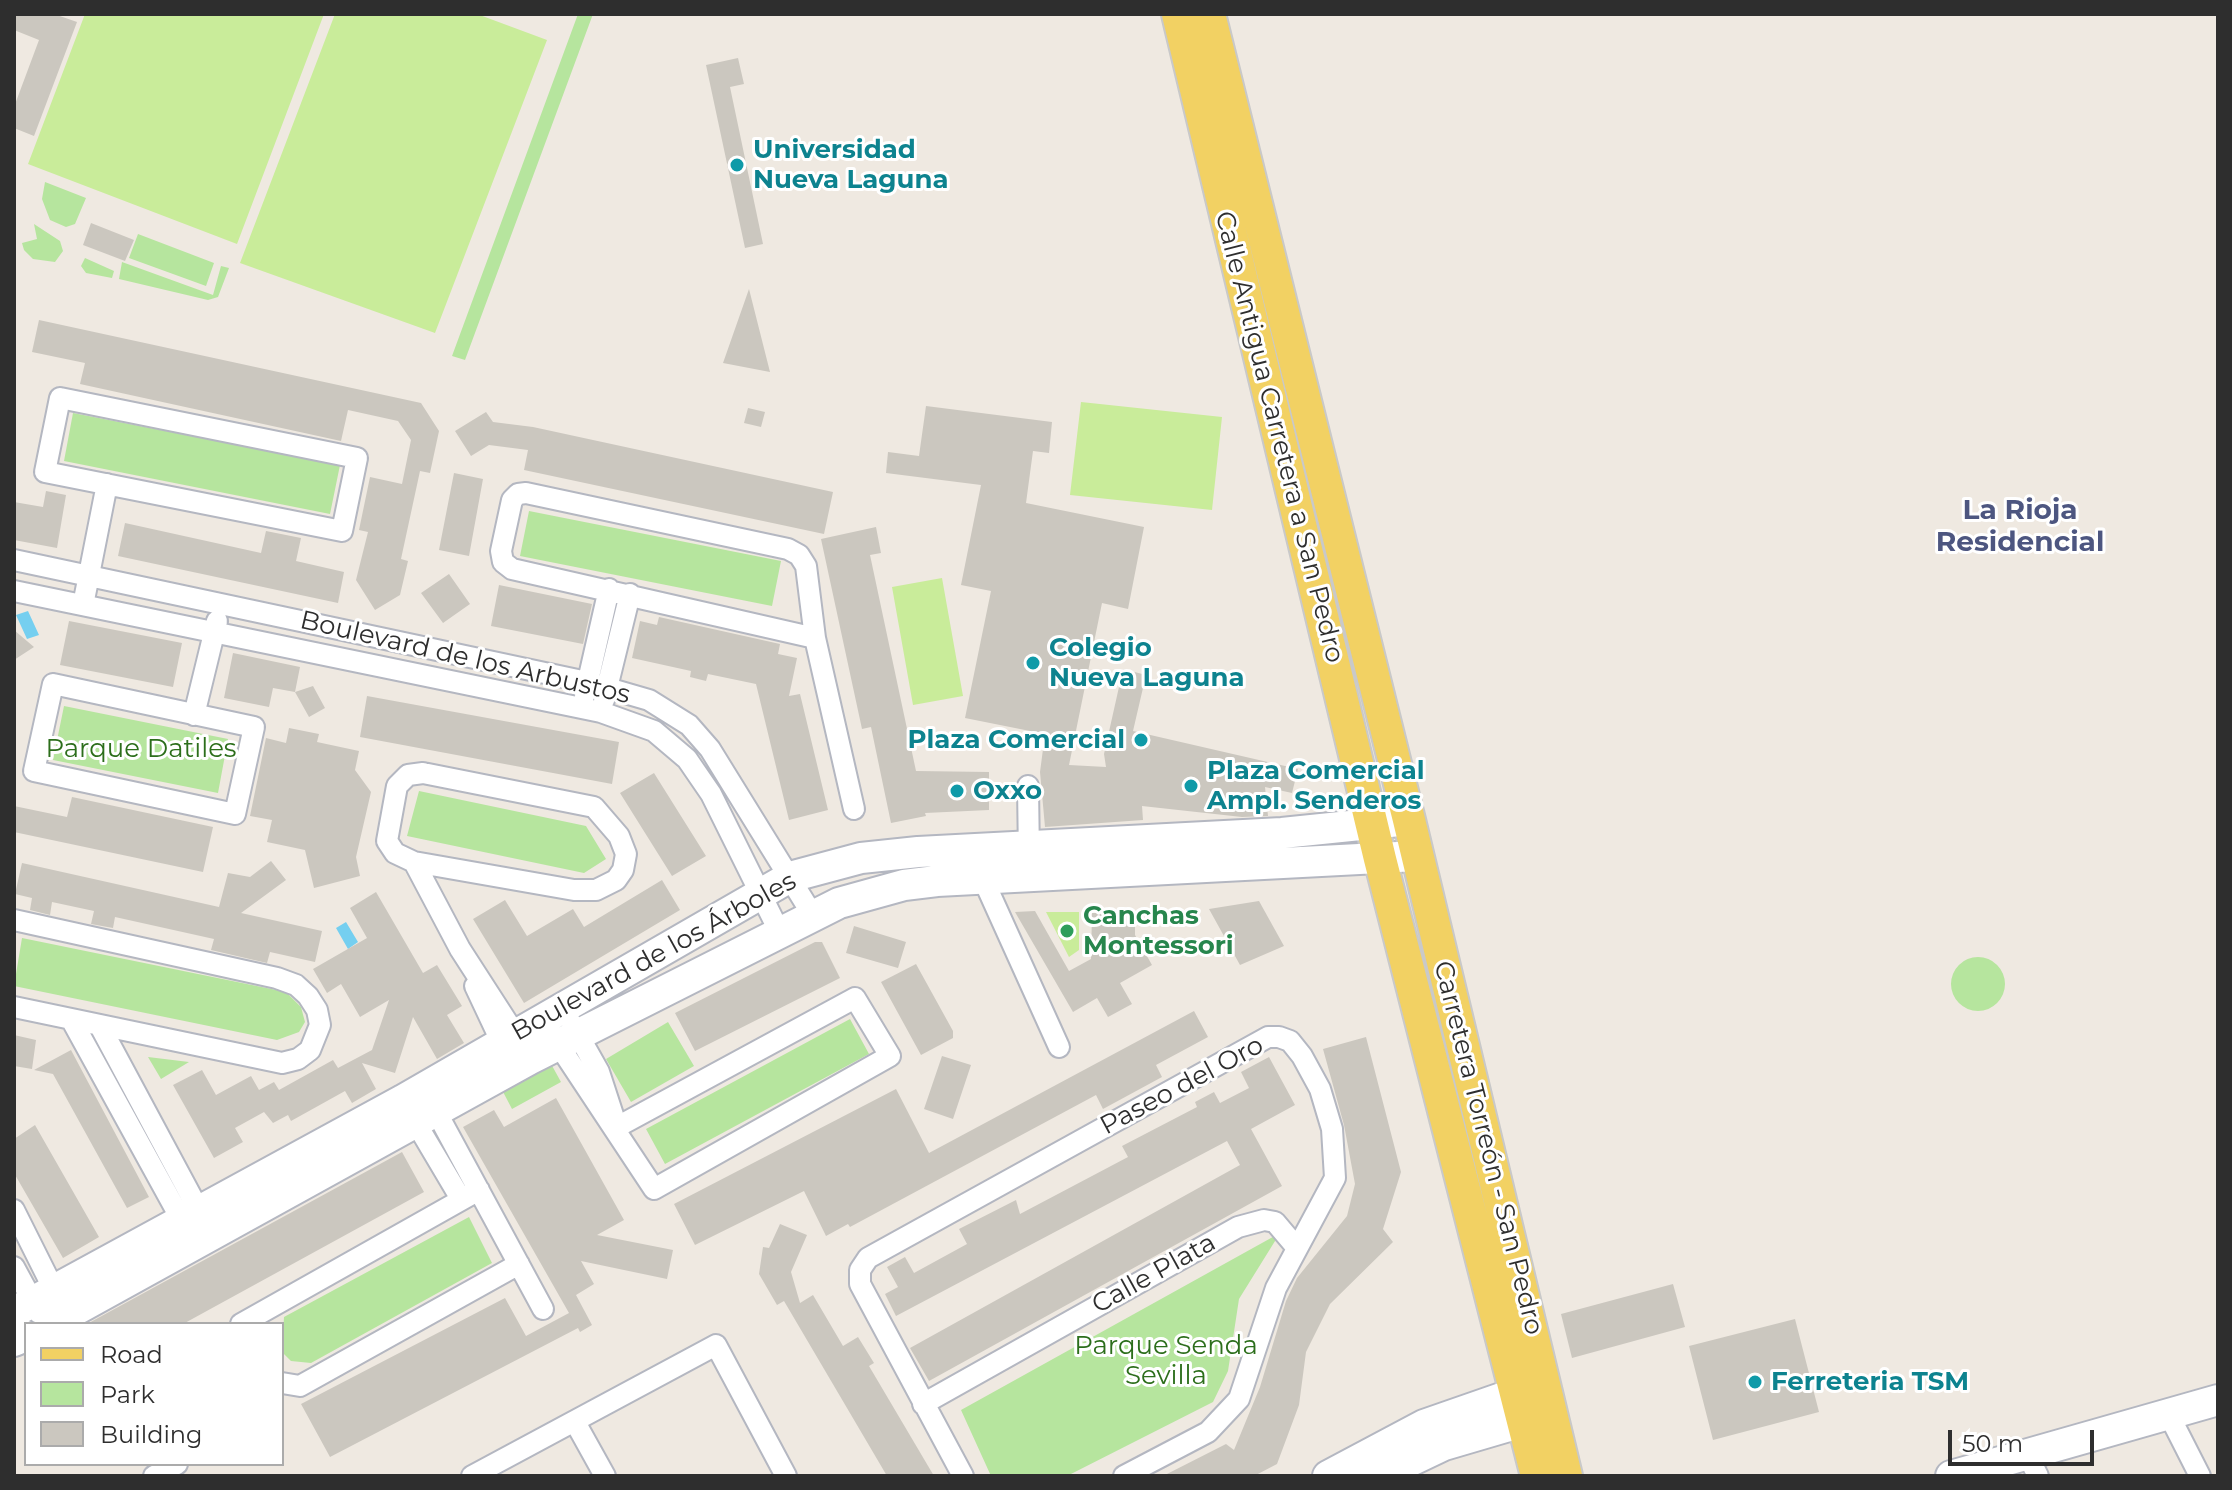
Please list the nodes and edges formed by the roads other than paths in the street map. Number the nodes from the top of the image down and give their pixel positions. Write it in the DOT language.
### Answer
graph roads {
  1 [pos="1178,14"];
  2 [pos="1209,14"];
  3 [pos="107,484"];
  4 [pos="14,560"];
  5 [pos="89,577"];
  6 [pos="609,589"];
  7 [pos="14,591"];
  8 [pos="630,594"];
  9 [pos="221,604"];
  10 [pos="83,605"];
  11 [pos="214,631"];
  12 [pos="815,638"];
  13 [pos="597,685"];
  14 [pos="591,710"];
  15 [pos="194,715"];
  16 [pos="1028,786"];
  17 [pos="854,809"];
  18 [pos="1409,820"];
  19 [pos="1372,824"];
  20 [pos="1029,848"];
  21 [pos="1417,856"];
  22 [pos="1380,859"];
  23 [pos="414,862"];
  24 [pos="790,877"];
  25 [pos="1029,879"];
  26 [pos="984,881"];
  27 [pos="760,892"];
  28 [pos="812,914"];
  29 [pos="14,920"];
  30 [pos="779,931"];
  31 [pos="14,1007"];
  32 [pos="552,1012"];
  33 [pos="71,1019"];
  34 [pos="100,1026"];
  35 [pos="567,1039"];
  36 [pos="1059,1047"];
  37 [pos="515,1051"];
  38 [pos="419,1105"];
  39 [pos="617,1127"];
  40 [pos="470,1194"];
  41 [pos="14,1210"];
  42 [pos="197,1228"];
  43 [pos="1297,1248"];
  44 [pos="519,1264"];
  45 [pos="14,1267"];
  46 [pos="543,1309"];
  47 [pos="44,1311"];
  48 [pos="247,1322"];
  49 [pos="284,1383"];
  50 [pos="2218,1400"];
  51 [pos="1534,1402"];
  52 [pos="923,1404"];
  53 [pos="2168,1413"];
  54 [pos="575,1422"];
  55 [pos="2032,1464"];
  56 [pos="173,1466"];
  57 [pos="154,1476"];
  58 [pos="472,1476"];
  59 [pos="605,1476"];
  60 [pos="786,1476"];
  61 [pos="963,1476"];
  62 [pos="1124,1476"];
  63 [pos="1328,1476"];
  64 [pos="1379,1476"];
  65 [pos="1537,1476"];
  66 [pos="1566,1476"];
  67 [pos="1951,1476"];
  68 [pos="2200,1476"];
  1 -- 19 [label="main road, Calle Antigua Carretera a San Pedro"];
  2 -- 18 [label="main road, Calle Antigua Carretera a San Pedro"];
  3 -- 3 [label="street"];
  3 -- 5 [label="street"];
  4 -- 5 [label="street, Boulevard de los Arbustos"];
  5 -- 9 [label="street, Boulevard de los Arbustos"];
  5 -- 10 [label="street"];
  6 -- 8 [label="street"];
  6 -- 12 [label="street"];
  6 -- 13 [label="street"];
  7 -- 10 [label="street, Boulevard de los Arbustos"];
  8 -- 12 [label="street"];
  8 -- 13 [label="street"];
  9 -- 11 [label="street"];
  9 -- 13 [label="street, Boulevard de los Arbustos"];
  10 -- 11 [label="street, Boulevard de los Arbustos"];
  11 -- 14 [label="street, Boulevard de los Arbustos"];
  11 -- 15 [label="street"];
  12 -- 17 [label="street"];
  13 -- 14 [label="street"];
  13 -- 24 [label="street, Boulevard de los Arbustos"];
  14 -- 27 [label="street, Boulevard de los Arbustos"];
  15 -- 15 [label="street"];
  16 -- 20 [label="street"];
  18 -- 19 [label="main road, Boulevard de los Árboles"];
  18 -- 21 [label="main road, Carretera Torreón - San Pedro"];
  19 -- 20 [label="main road, Boulevard de los Árboles"];
  19 -- 22 [label="main road, Calle Antigua Carretera a San Pedro"];
  20 -- 24 [label="main road, Boulevard de los Árboles"];
  20 -- 25 [label="street"];
  21 -- 22 [label="main road, Boulevard de los Árboles"];
  21 -- 51 [label="main road, Carretera Torreón - San Pedro"];
  22 -- 25 [label="main road, Boulevard de los Árboles"];
  22 -- 51 [label="main road, Carretera Torreón - San Pedro"];
  23 -- 23 [label="street"];
  23 -- 37 [label="street"];
  24 -- 27 [label="main road, Boulevard de los Árboles"];
  24 -- 28 [label="street, Boulevard de los Arbustos"];
  25 -- 26 [label="main road, Boulevard de los Árboles"];
  26 -- 28 [label="main road, Boulevard de los Árboles"];
  26 -- 36 [label="street"];
  27 -- 30 [label="street, Boulevard de los Arbustos"];
  27 -- 32 [label="main road, Boulevard de los Árboles"];
  28 -- 30 [label="main road, Boulevard de los Árboles"];
  29 -- 34 [label="street"];
  30 -- 35 [label="main road, Boulevard de los Árboles"];
  31 -- 33 [label="street"];
  32 -- 35 [label="street"];
  32 -- 37 [label="main road, Boulevard de los Árboles"];
  33 -- 34 [label="street"];
  33 -- 42 [label="street"];
  34 -- 42 [label="street"];
  35 -- 37 [label="main road, Boulevard de los Árboles"];
  35 -- 39 [label="street"];
  37 -- 38 [label="main road, Boulevard de los Árboles"];
  38 -- 40 [label="street"];
  38 -- 42 [label="main road, Boulevard de los Árboles"];
  39 -- 39 [label="street"];
  40 -- 44 [label="street"];
  40 -- 48 [label="street"];
  41 -- 47 [label="street"];
  42 -- 47 [label="main road, Boulevard de los Árboles"];
  43 -- 52 [label="street, Calle Plata"];
  43 -- 52 [label="street, Paseo del Oro"];
  43 -- 62 [label="street, Paseo del Oro"];
  44 -- 46 [label="street"];
  44 -- 49 [label="street"];
  45 -- 47 [label="street"];
  50 -- 53 [label="main road"];
  51 -- 63 [label="main road"];
  51 -- 64 [label="main road"];
  51 -- 65 [label="main road, Carretera Torreón - San Pedro"];
  51 -- 66 [label="main road, Carretera Torreón - San Pedro"];
  52 -- 61 [label="street, Paseo del Oro"];
  53 -- 55 [label="main road"];
  53 -- 68 [label="street"];
  54 -- 58 [label="street"];
  54 -- 59 [label="street"];
  54 -- 60 [label="street"];
  55 -- 67 [label="main road"];
  56 -- 57 [label="street"];
}
